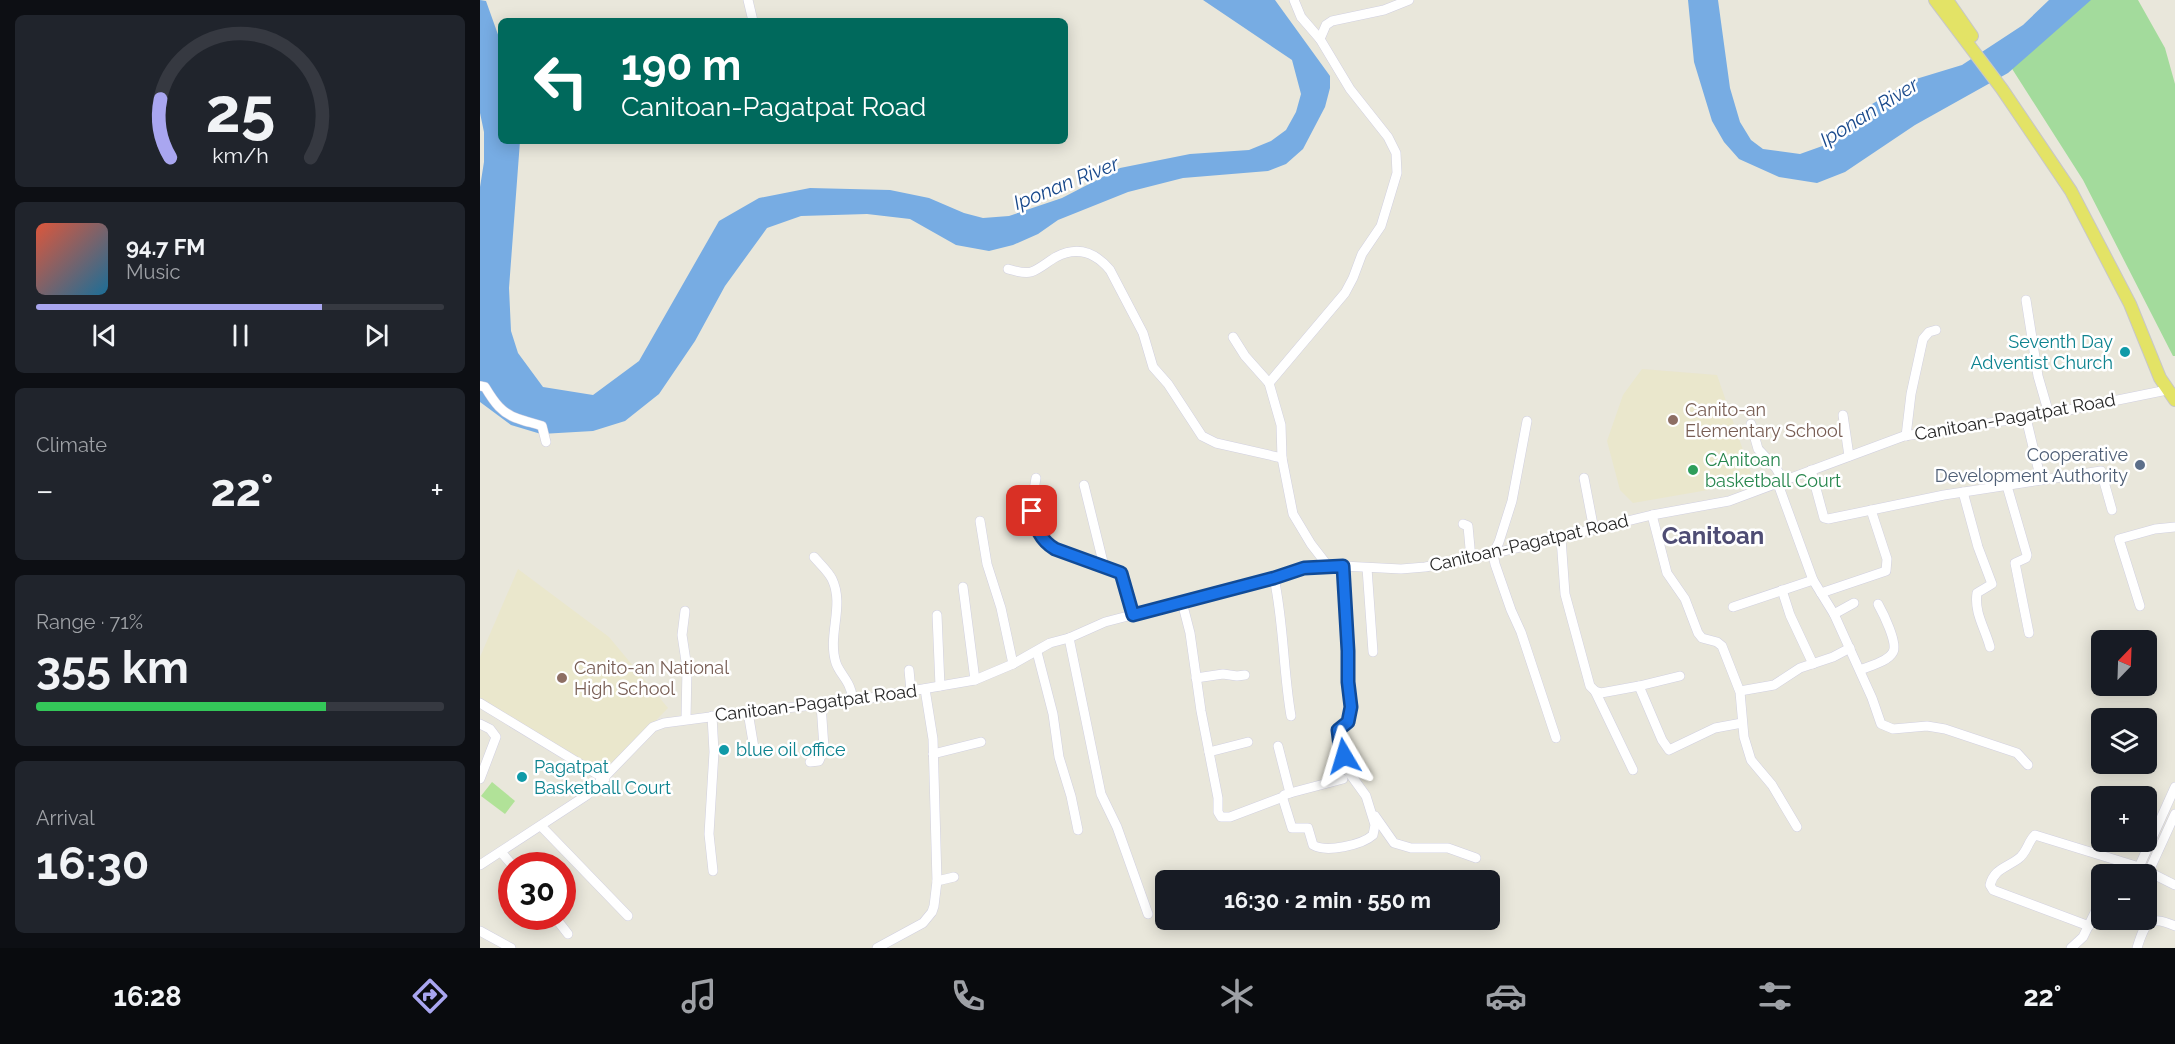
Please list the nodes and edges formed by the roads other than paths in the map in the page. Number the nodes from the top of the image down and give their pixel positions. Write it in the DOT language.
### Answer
graph roads {
  1 [pos="748,0"];
  2 [pos="1294,0"];
  3 [pos="1409,0"];
  4 [pos="1935,0"];
  5 [pos="1947,0"];
  6 [pos="752,18"];
  7 [pos="1320,39"];
  8 [pos="1976,49"];
  9 [pos="1994,78"];
  10 [pos="1008,270"];
  11 [pos="2026,300"];
  12 [pos="1936,330"];
  13 [pos="1233,337"];
  14 [pos="1269,383"];
  15 [pos="480,386"];
  16 [pos="2173,392"];
  17 [pos="2049,414"];
  18 [pos="1843,415"];
  19 [pos="2026,418"];
  20 [pos="1527,421"];
  21 [pos="1751,424"];
  22 [pos="1906,436"];
  23 [pos="546,442"];
  24 [pos="1850,456"];
  25 [pos="1282,458"];
  26 [pos="1811,470"];
  27 [pos="1036,478"];
  28 [pos="1584,478"];
  29 [pos="2041,480"];
  30 [pos="1781,483"];
  31 [pos="1084,485"];
  32 [pos="2007,486"];
  33 [pos="1964,492"];
  34 [pos="1871,510"];
  35 [pos="2112,510"];
  36 [pos="1652,515"];
  37 [pos="981,521"];
  38 [pos="1463,524"];
  39 [pos="2175,527"];
  40 [pos="1594,530"];
  41 [pos="1561,538"];
  42 [pos="1493,554"];
  43 [pos="814,557"];
  44 [pos="1471,559"];
  45 [pos="1104,566"];
  46 [pos="1343,566"];
  47 [pos="1328,567"];
  48 [pos="1367,568"];
  49 [pos="1274,578"];
  50 [pos="1813,580"];
  51 [pos="963,587"];
  52 [pos="1782,590"];
  53 [pos="1821,593"];
  54 [pos="1182,602"];
  55 [pos="1854,603"];
  56 [pos="1878,604"];
  57 [pos="2140,606"];
  58 [pos="1733,607"];
  59 [pos="685,611"];
  60 [pos="1834,614"];
  61 [pos="937,615"];
  62 [pos="1133,615"];
  63 [pos="2029,633"];
  64 [pos="1069,638"];
  65 [pos="1990,647"];
  66 [pos="1850,648"];
  67 [pos="1037,652"];
  68 [pos="1373,652"];
  69 [pos="1013,664"];
  70 [pos="1813,664"];
  71 [pos="909,670"];
  72 [pos="1860,670"];
  73 [pos="1245,675"];
  74 [pos="1680,676"];
  75 [pos="1196,678"];
  76 [pos="975,680"];
  77 [pos="940,686"];
  78 [pos="1639,686"];
  79 [pos="925,689"];
  80 [pos="911,691"];
  81 [pos="1740,691"];
  82 [pos="1595,692"];
  83 [pos="853,702"];
  84 [pos="480,703"];
  85 [pos="821,704"];
  86 [pos="748,711"];
  87 [pos="712,716"];
  88 [pos="1291,716"];
  89 [pos="686,719"];
  90 [pos="1742,723"];
  91 [pos="480,724"];
  92 [pos="1556,738"];
  93 [pos="981,742"];
  94 [pos="1248,742"];
  95 [pos="1278,746"];
  96 [pos="1209,752"];
  97 [pos="755,754"];
  98 [pos="933,754"];
  99 [pos="810,762"];
  100 [pos="2028,765"];
  101 [pos="1633,770"];
  102 [pos="480,779"];
  103 [pos="605,779"];
  104 [pos="1343,779"];
  105 [pos="2175,787"];
  106 [pos="1287,795"];
  107 [pos="1371,812"];
  108 [pos="2175,814"];
  109 [pos="541,826"];
  110 [pos="1797,827"];
  111 [pos="1078,830"];
  112 [pos="501,852"];
  113 [pos="498,854"];
  114 [pos="1476,858"];
  115 [pos="2129,864"];
  116 [pos="2140,864"];
  117 [pos="2153,864"];
  118 [pos="480,866"];
  119 [pos="713,872"];
  120 [pos="2157,876"];
  121 [pos="954,877"];
  122 [pos="937,881"];
  123 [pos="2175,885"];
  124 [pos="1148,914"];
  125 [pos="628,916"];
  126 [pos="2091,922"];
  127 [pos="2089,926"];
  128 [pos="2175,926"];
  129 [pos="565,930"];
  130 [pos="480,931"];
  131 [pos="568,934"];
  132 [pos="2138,943"];
  133 [pos="511,948"];
  134 [pos="877,948"];
  135 [pos="2071,948"];
  136 [pos="2145,948"];
  1 -- 6 [label="street"];
  2 -- 7 [label="street"];
  3 -- 7 [label="street"];
  4 -- 8 [label="main road"];
  5 -- 8 [label="main road"];
  7 -- 14 [label="street"];
  8 -- 9 [label="main road"];
  8 -- 9 [label="main road"];
  9 -- 16 [label="main road"];
  10 -- 25 [label="street"];
  11 -- 17 [label="street"];
  12 -- 22 [label="street"];
  13 -- 14 [label="street"];
  14 -- 25 [label="street"];
  15 -- 23 [label="street"];
  16 -- 17 [label="street, Canitoan-Pagatpat Road"];
  17 -- 19 [label="street, Canitoan-Pagatpat Road"];
  18 -- 24 [label="street"];
  19 -- 22 [label="street, Canitoan-Pagatpat Road"];
  19 -- 29 [label="street"];
  20 -- 42 [label="street"];
  21 -- 30 [label="street"];
  22 -- 24 [label="street, Canitoan-Pagatpat Road"];
  24 -- 26 [label="street, Canitoan-Pagatpat Road"];
  25 -- 47 [label="street"];
  26 -- 30 [label="street, Canitoan-Pagatpat Road"];
  26 -- 34 [label="street"];
  27 -- 45 [label="street"];
  28 -- 40 [label="street"];
  29 -- 32 [label="street"];
  29 -- 35 [label="street"];
  30 -- 36 [label="street, Canitoan-Pagatpat Road"];
  30 -- 50 [label="street"];
  31 -- 45 [label="street"];
  32 -- 33 [label="street"];
  32 -- 63 [label="street"];
  33 -- 34 [label="street"];
  33 -- 65 [label="street"];
  34 -- 53 [label="street"];
  36 -- 40 [label="street, Canitoan-Pagatpat Road"];
  36 -- 81 [label="street"];
  37 -- 69 [label="street"];
  38 -- 44 [label="street"];
  39 -- 57 [label="street"];
  40 -- 41 [label="street, Canitoan-Pagatpat Road"];
  41 -- 42 [label="street, Canitoan-Pagatpat Road"];
  41 -- 82 [label="street"];
  42 -- 44 [label="street, Canitoan-Pagatpat Road"];
  42 -- 92 [label="street"];
  43 -- 83 [label="street"];
  44 -- 48 [label="street, Canitoan-Pagatpat Road"];
  45 -- 62 [label="street"];
  46 -- 47 [label="street, Canitoan-Pagatpat Road"];
  46 -- 48 [label="street, Canitoan-Pagatpat Road"];
  46 -- 107 [label="street"];
  47 -- 49 [label="street, Canitoan-Pagatpat Road"];
  48 -- 68 [label="street"];
  49 -- 54 [label="street, Canitoan-Pagatpat Road"];
  49 -- 88 [label="street"];
  50 -- 52 [label="street"];
  50 -- 53 [label="street"];
  51 -- 76 [label="street"];
  52 -- 58 [label="street"];
  52 -- 70 [label="street"];
  53 -- 60 [label="street"];
  54 -- 62 [label="street, Canitoan-Pagatpat Road"];
  54 -- 75 [label="street"];
  55 -- 60 [label="street"];
  56 -- 72 [label="street"];
  59 -- 89 [label="street"];
  60 -- 66 [label="street"];
  61 -- 77 [label="street"];
  62 -- 64 [label="street, Canitoan-Pagatpat Road"];
  64 -- 67 [label="street, Canitoan-Pagatpat Road"];
  64 -- 124 [label="street"];
  66 -- 70 [label="street"];
  66 -- 72 [label="street"];
  67 -- 69 [label="street, Canitoan-Pagatpat Road"];
  67 -- 111 [label="street"];
  69 -- 76 [label="street, Canitoan-Pagatpat Road"];
  70 -- 81 [label="street"];
  71 -- 80 [label="street"];
  72 -- 100 [label="street"];
  73 -- 75 [label="street"];
  74 -- 78 [label="street"];
  75 -- 96 [label="street"];
  76 -- 77 [label="street, Canitoan-Pagatpat Road"];
  77 -- 79 [label="street, Canitoan-Pagatpat Road"];
  78 -- 82 [label="street"];
  78 -- 90 [label="street"];
  79 -- 80 [label="street, Canitoan-Pagatpat Road"];
  79 -- 98 [label="street"];
  80 -- 83 [label="street, Canitoan-Pagatpat Road"];
  81 -- 90 [label="street"];
  82 -- 101 [label="street"];
  83 -- 85 [label="street, Canitoan-Pagatpat Road"];
  84 -- 103 [label="street"];
  85 -- 86 [label="street, Canitoan-Pagatpat Road"];
  85 -- 99 [label="street"];
  86 -- 87 [label="street, Canitoan-Pagatpat Road"];
  86 -- 97 [label="street"];
  87 -- 89 [label="street, Canitoan-Pagatpat Road"];
  87 -- 119 [label="street"];
  89 -- 103 [label="street, Canitoan-Pagatpat Road"];
  90 -- 110 [label="street"];
  91 -- 102 [label="street"];
  93 -- 98 [label="street"];
  94 -- 96 [label="street"];
  95 -- 106 [label="street"];
  96 -- 106 [label="street"];
  98 -- 122 [label="street"];
  103 -- 109 [label="street, Canitoan-Pagatpat Road"];
  104 -- 106 [label="street"];
  105 -- 116 [label="street"];
  106 -- 107 [label="street"];
  107 -- 114 [label="street"];
  108 -- 117 [label="street"];
  109 -- 112 [label="street, Canitoan-Pagatpat Road"];
  109 -- 125 [label="street"];
  113 -- 118 [label="street, Canitoan-Pagatpat Road"];
  115 -- 127 [label="street"];
  120 -- 123 [label="street"];
  121 -- 122 [label="street"];
  122 -- 134 [label="street"];
  126 -- 127 [label="street"];
  127 -- 135 [label="street"];
  128 -- 132 [label="street"];
  129 -- 131 [label="street"];
  130 -- 133 [label="street"];
  132 -- 136 [label="street"];
}
